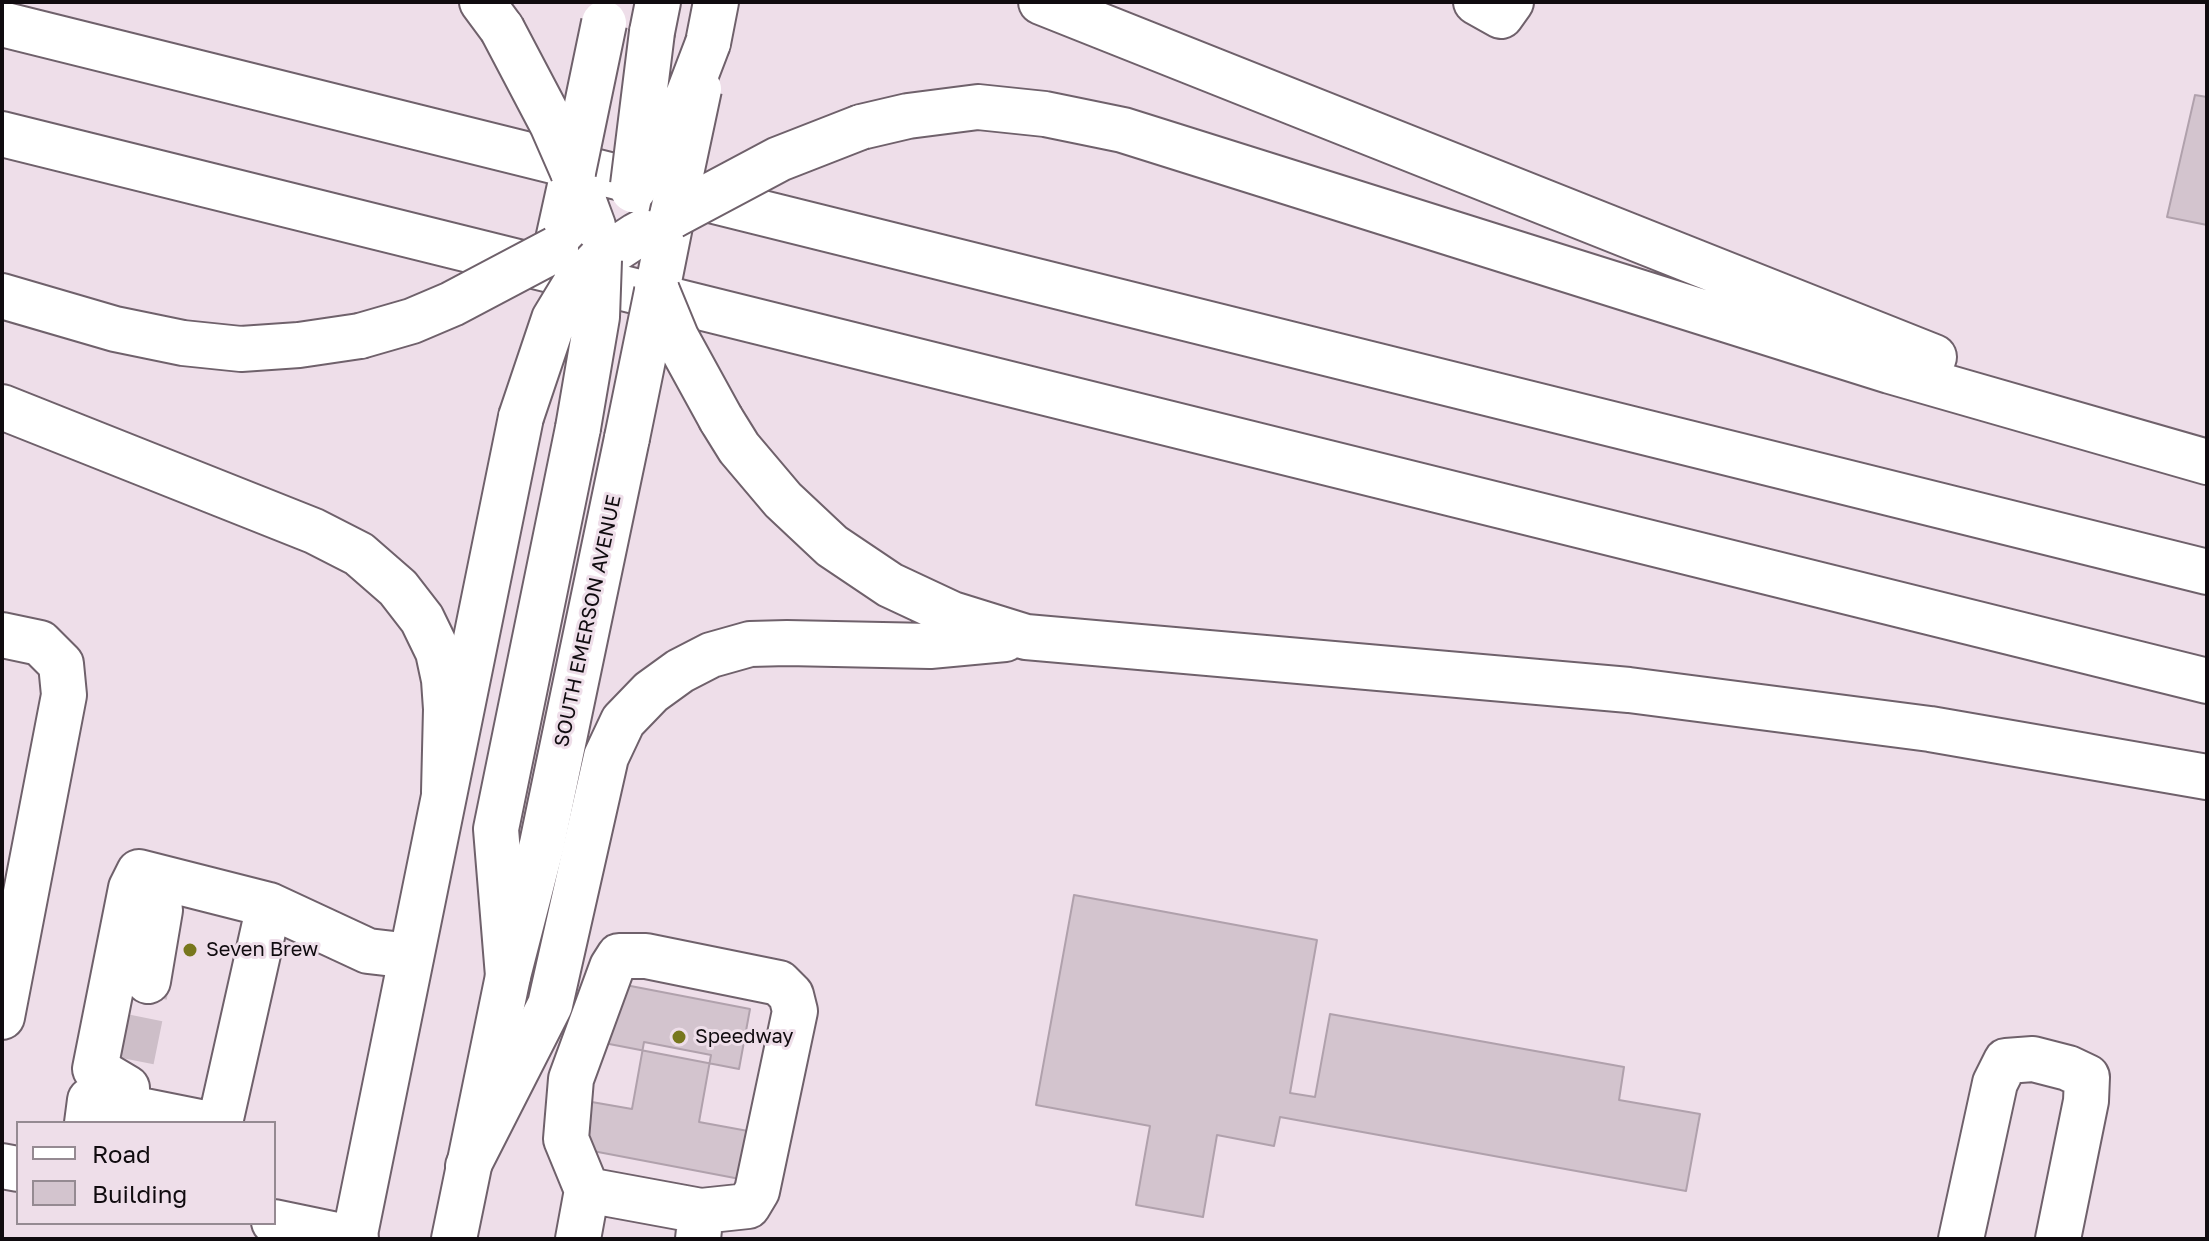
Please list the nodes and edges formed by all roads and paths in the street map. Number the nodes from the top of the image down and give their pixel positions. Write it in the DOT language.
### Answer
graph roads {
  1 [pos="1041,2"];
  2 [pos="1476,2"];
  3 [pos="1511,2"];
  4 [pos="606,12"];
  5 [pos="492,16"];
  6 [pos="655,17"];
  7 [pos="712,23"];
  8 [pos="2,24"];
  9 [pos="2,134"];
  10 [pos="573,172"];
  11 [pos="633,190"];
  12 [pos="655,226"];
  13 [pos="596,243"];
  14 [pos="556,249"];
  15 [pos="657,291"];
  16 [pos="2,296"];
  17 [pos="2,407"];
  18 [pos="521,417"];
  19 [pos="2147,444"];
  20 [pos="2207,462"];
  21 [pos="2207,572"];
  22 [pos="2,635"];
  23 [pos="1026,637"];
  24 [pos="2207,681"];
  25 [pos="2207,777"];
  26 [pos="444,792"];
  27 [pos="131,888"];
  28 [pos="269,905"];
  29 [pos="411,956"];
  30 [pos="508,976"];
  31 [pos="148,981"];
  32 [pos="2,1017"];
  33 [pos="540,1025"];
  34 [pos="571,1079"];
  35 [pos="118,1094"];
  36 [pos="199,1121"];
  37 [pos="220,1121"];
  38 [pos="468,1166"];
  39 [pos="587,1190"];
  40 [pos="276,1222"];
  41 [pos="699,1225"];
  42 [pos="355,1239"];
  43 [pos="454,1239"];
  44 [pos="578,1239"];
  45 [pos="1961,1239"];
  46 [pos="2058,1239"];
  1 -- 19 [label="main road"];
  2 -- 3 [label="main road"];
  4 -- 10 [label="main road, bridge"];
  5 -- 10 [label="main road, bridge"];
  6 -- 11 [label="main road, bridge"];
  7 -- 11 [label="main road, bridge"];
  7 -- 12 [label="main road, SOUTH EMERSON AVENUE, bridge"];
  8 -- 21 [label="main road"];
  9 -- 24 [label="main road"];
  10 -- 13 [label="main road"];
  10 -- 14 [label="main road"];
  11 -- 12 [label="main road"];
  11 -- 13 [label="main road"];
  12 -- 13 [label="main road"];
  12 -- 15 [label="main road, SOUTH EMERSON AVENUE"];
  12 -- 19 [label="main road, bridge"];
  13 -- 14 [label="main road"];
  13 -- 18 [label="main road, bridge"];
  13 -- 30 [label="main road, bridge"];
  14 -- 16 [label="main road, bridge"];
  14 -- 18 [label="main road, bridge"];
  15 -- 23 [label="main road, bridge"];
  15 -- 30 [label="main road, SOUTH EMERSON AVENUE, bridge"];
  17 -- 26 [label="main road"];
  18 -- 26 [label="main road"];
  19 -- 20 [label="main road"];
  22 -- 32 [label="main road"];
  23 -- 25 [label="main road"];
  23 -- 33 [label="main road"];
  26 -- 29 [label="main road"];
  27 -- 28 [label="main road"];
  27 -- 31 [label="main road"];
  27 -- 35 [label="main road"];
  28 -- 29 [label="main road"];
  28 -- 37 [label="main road"];
  29 -- 42 [label="main road"];
  30 -- 33 [label="main road"];
  30 -- 38 [label="main road, SOUTH EMERSON AVENUE"];
  33 -- 34 [label="main road"];
  33 -- 38 [label="main road"];
  34 -- 39 [label="main road"];
  34 -- 41 [label="main road"];
  35 -- 36 [label="main road"];
  38 -- 43 [label="main road, SOUTH EMERSON AVENUE"];
  39 -- 41 [label="main road"];
  39 -- 44 [label="main road"];
  40 -- 42 [label="main road"];
  45 -- 46 [label="main road"];
}
